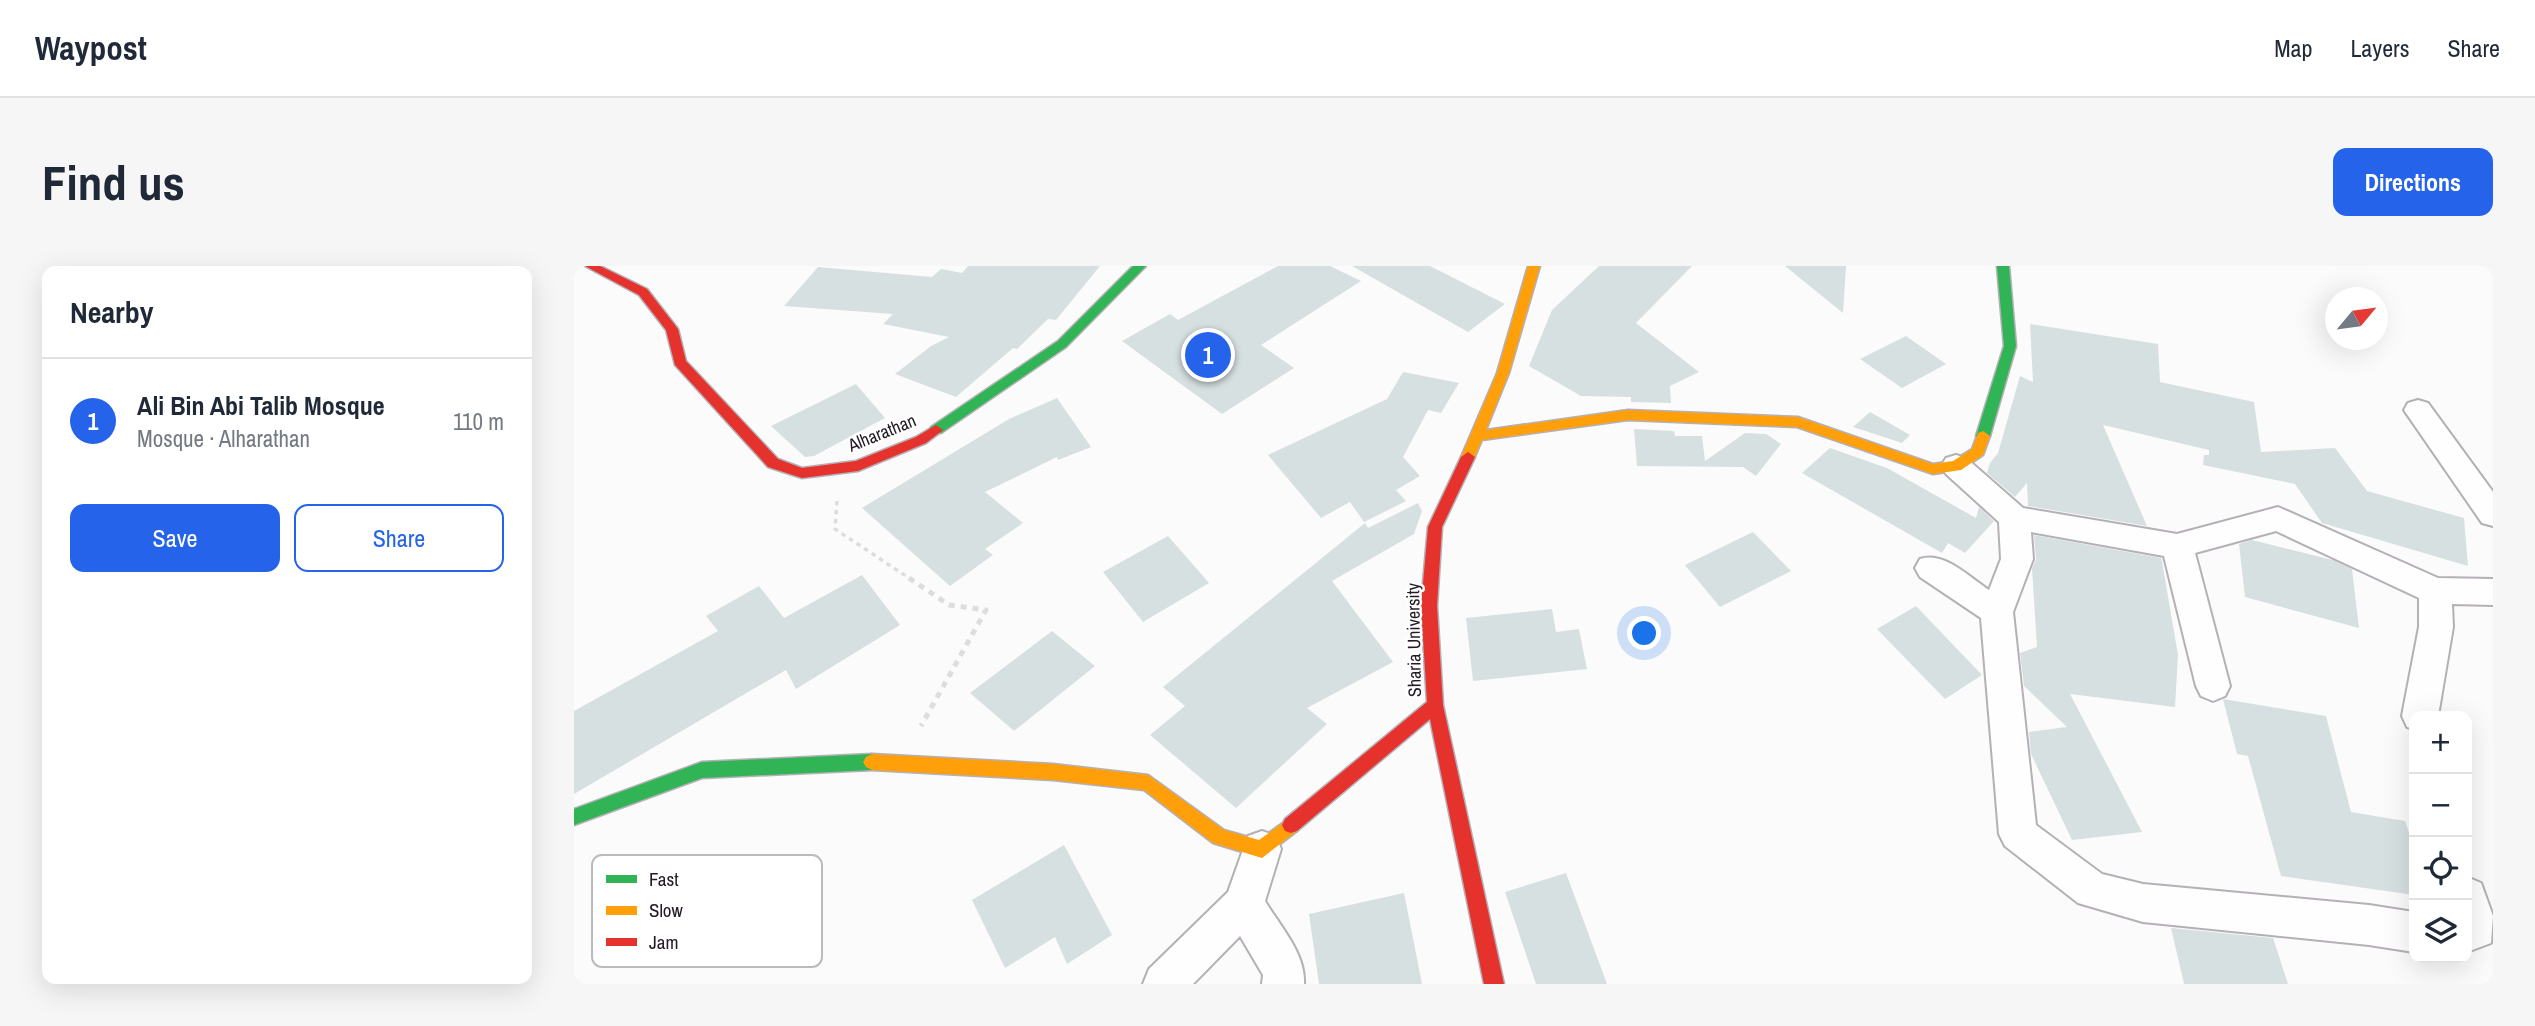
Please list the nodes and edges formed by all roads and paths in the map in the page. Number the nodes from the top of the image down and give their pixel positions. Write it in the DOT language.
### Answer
graph roads {
  1 [pos="1140,266"];
  2 [pos="1534,266"];
  3 [pos="2003,266"];
  4 [pos="603,268"];
  5 [pos="2418,410"];
  6 [pos="1478,436"];
  7 [pos="1956,466"];
  8 [pos="839,469"];
  9 [pos="2493,514"];
  10 [pos="2014,518"];
  11 [pos="2177,546"];
  12 [pos="1931,568"];
  13 [pos="2435,591"];
  14 [pos="2493,592"];
  15 [pos="1997,612"];
  16 [pos="2213,686"];
  17 [pos="1435,705"];
  18 [pos="2421,711"];
  19 [pos="900,763"];
  20 [pos="574,817"];
  21 [pos="1262,849"];
  22 [pos="1244,904"];
  23 [pos="2472,912"];
  24 [pos="2472,930"];
  25 [pos="2409,931"];
  26 [pos="1164,984"];
  27 [pos="1283,984"];
  28 [pos="1494,984"];
  1 -- 8 [label="street, Alharathan"];
  2 -- 6 [label="street, Sharia University"];
  3 -- 7 [label="street"];
  4 -- 8 [label="street, Alharathan"];
  5 -- 9 [label="street"];
  6 -- 7 [label="street"];
  6 -- 17 [label="street, Sharia University"];
  7 -- 10 [label="street"];
  8 -- 19 [label="path"];
  10 -- 11 [label="street"];
  10 -- 15 [label="street"];
  11 -- 13 [label="street"];
  11 -- 16 [label="street"];
  12 -- 15 [label="street"];
  13 -- 14 [label="street"];
  13 -- 18 [label="street"];
  15 -- 25 [label="street"];
  17 -- 21 [label="street"];
  17 -- 28 [label="street, Sharia University"];
  19 -- 20 [label="street"];
  19 -- 21 [label="street"];
  21 -- 22 [label="street"];
  22 -- 26 [label="street"];
  22 -- 27 [label="street"];
  23 -- 24 [label="street"];
}
